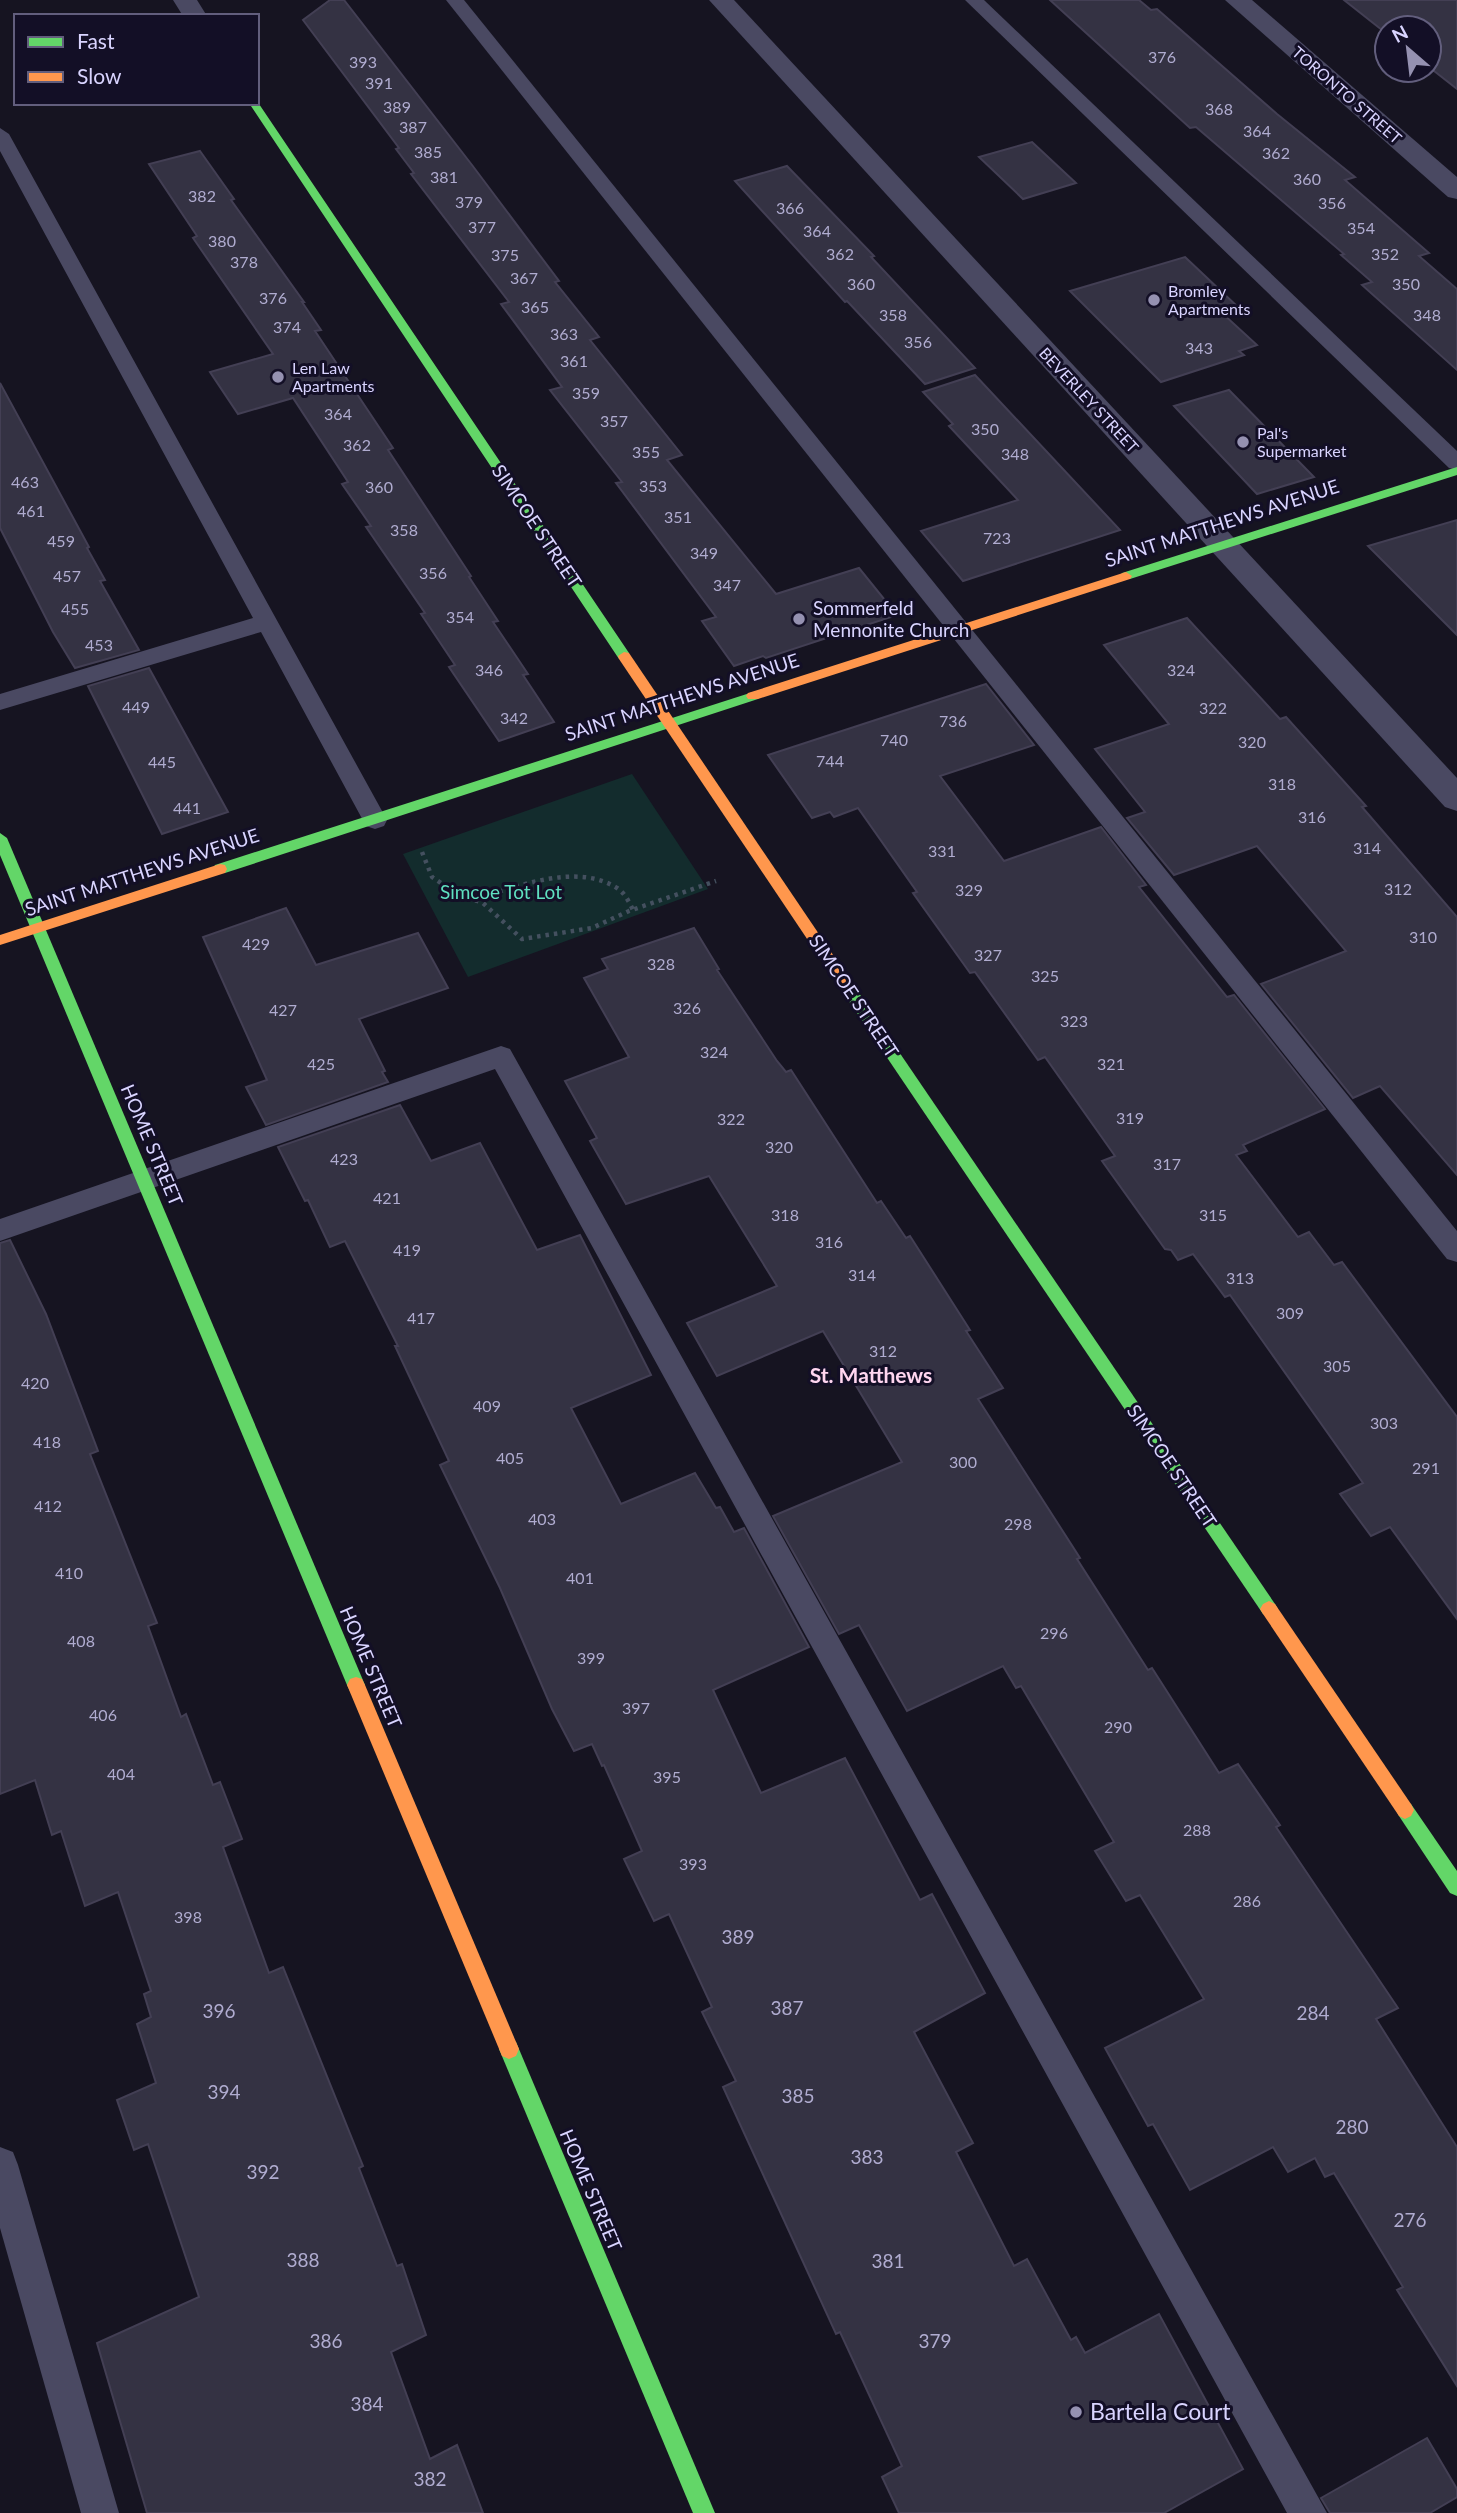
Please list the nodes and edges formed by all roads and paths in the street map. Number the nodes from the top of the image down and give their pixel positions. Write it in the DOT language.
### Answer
graph roads {
  1 [pos="455,0"];
  2 [pos="721,0"];
  3 [pos="974,0"];
  4 [pos="1237,0"];
  5 [pos="255,105"];
  6 [pos="0,134"];
  7 [pos="1457,191"];
  8 [pos="1457,463"];
  9 [pos="1457,471"];
  10 [pos="1222,545"];
  11 [pos="267,622"];
  12 [pos="959,629"];
  13 [pos="0,702"];
  14 [pos="669,724"];
  15 [pos="1457,799"];
  16 [pos="375,820"];
  17 [pos="0,838"];
  18 [pos="422,852"];
  19 [pos="722,879"];
  20 [pos="473,899"];
  21 [pos="634,910"];
  22 [pos="37,928"];
  23 [pos="0,940"];
  24 [pos="144,1180"];
  25 [pos="0,1230"];
  26 [pos="1457,1251"];
  27 [pos="1457,1887"];
  28 [pos="0,2165"];
  29 [pos="100,2513"];
  30 [pos="704,2513"];
  31 [pos="1308,2513"];
  1 -- 12 [label="lane"];
  2 -- 10 [label="street, BEVERLEY STREET"];
  3 -- 8 [label="lane"];
  4 -- 7 [label="street, TORONTO STREET"];
  5 -- 14 [label="street, SIMCOE STREET"];
  6 -- 11 [label="lane"];
  9 -- 10 [label="street, SAINT MATTHEWS AVENUE"];
  10 -- 12 [label="street, SAINT MATTHEWS AVENUE"];
  10 -- 15 [label="street, BEVERLEY STREET"];
  11 -- 13 [label="lane"];
  11 -- 16 [label="lane"];
  12 -- 14 [label="street, SAINT MATTHEWS AVENUE"];
  12 -- 26 [label="lane"];
  14 -- 16 [label="street, SAINT MATTHEWS AVENUE"];
  14 -- 27 [label="street, SIMCOE STREET"];
  16 -- 22 [label="street, SAINT MATTHEWS AVENUE"];
  17 -- 22 [label="street, HOME STREET"];
  18 -- 20 [label="path"];
  19 -- 21 [label="path"];
  20 -- 21 [label="path"];
  20 -- 21 [label="path"];
  22 -- 23 [label="street, SAINT MATTHEWS AVENUE"];
  22 -- 24 [label="street, HOME STREET"];
  24 -- 25 [label="lane"];
  24 -- 30 [label="street, HOME STREET"];
  24 -- 31 [label="lane"];
  28 -- 29 [label="lane"];
}
